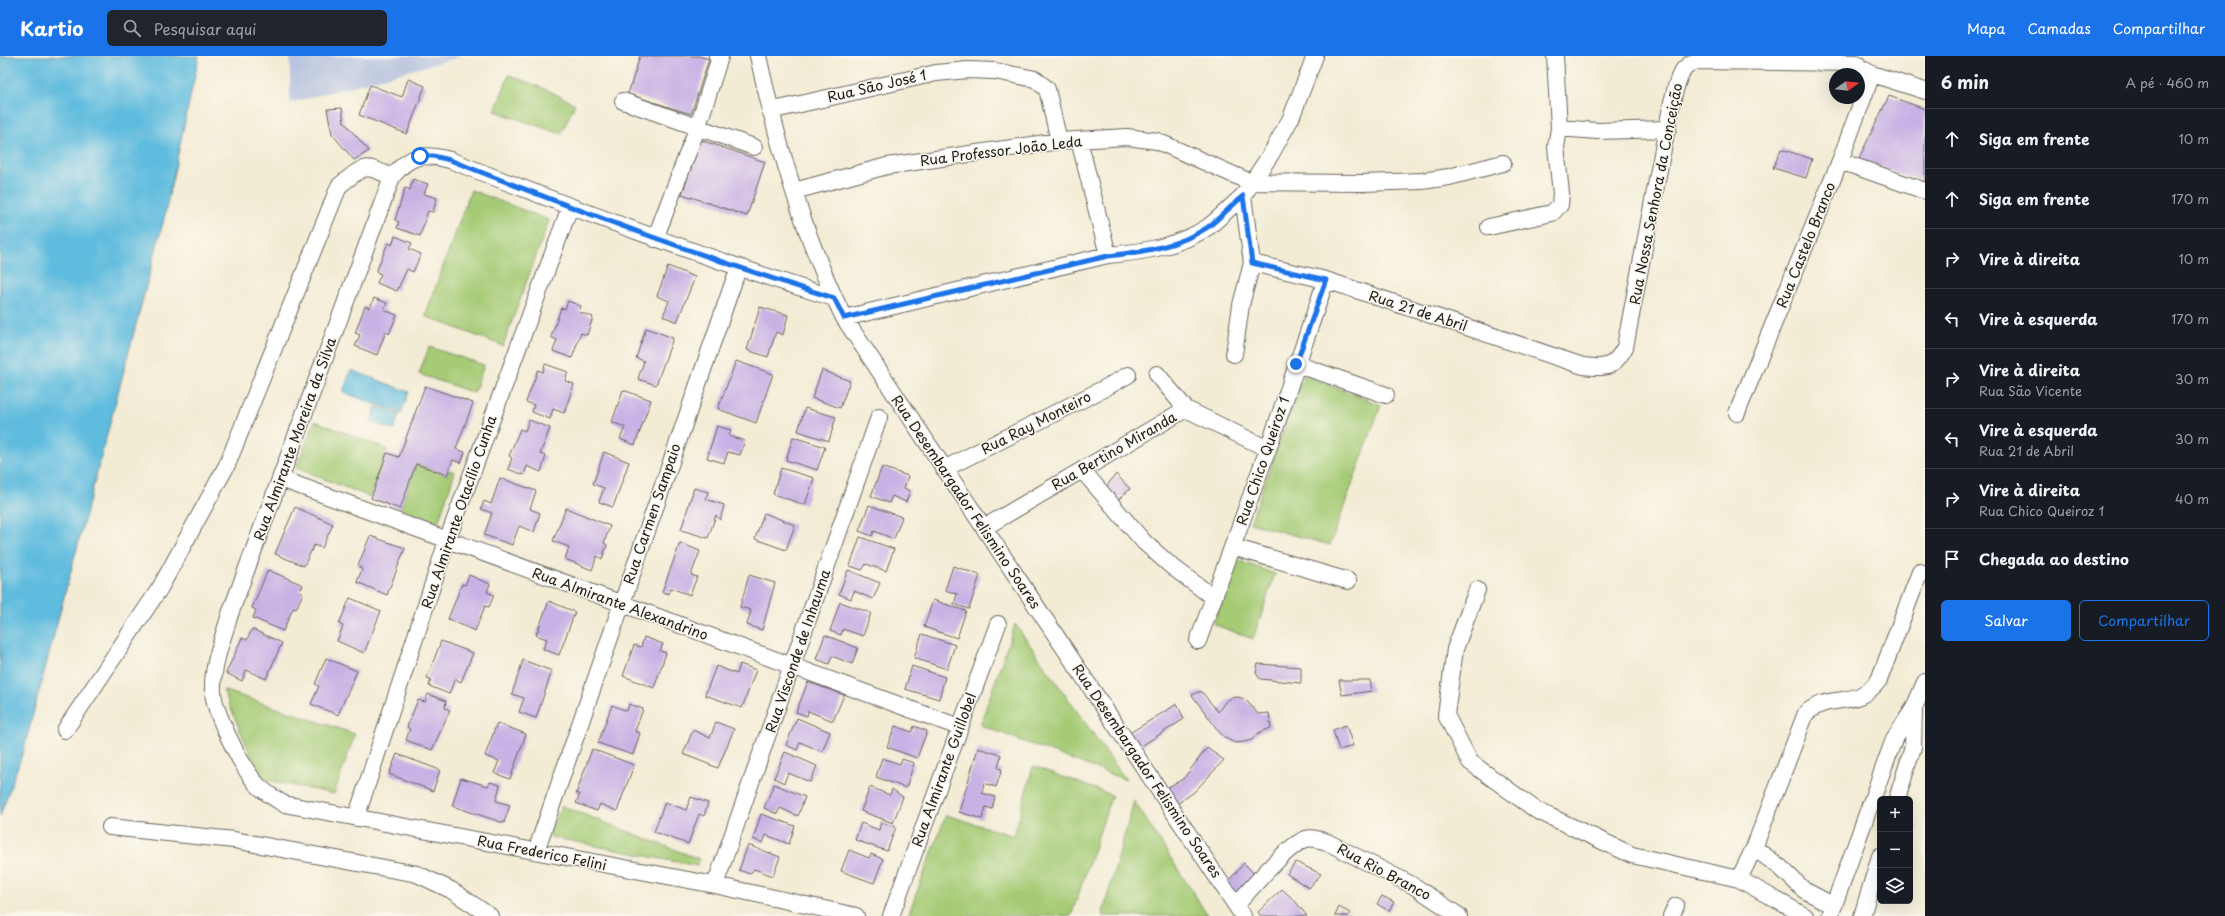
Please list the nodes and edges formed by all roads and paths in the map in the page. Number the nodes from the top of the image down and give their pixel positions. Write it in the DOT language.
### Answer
graph roads {
  1 [pos="717,56"];
  2 [pos="758,56"];
  3 [pos="1315,56"];
  4 [pos="1555,56"];
  5 [pos="1856,60"];
  6 [pos="1872,74"];
  7 [pos="1925,91"];
  8 [pos="623,101"];
  9 [pos="770,110"];
  10 [pos="698,126"];
  11 [pos="1559,128"];
  12 [pos="1668,129"];
  13 [pos="1079,140"];
  14 [pos="1059,141"];
  15 [pos="754,147"];
  16 [pos="1840,161"];
  17 [pos="1503,163"];
  18 [pos="392,177"];
  19 [pos="1250,182"];
  20 [pos="794,191"];
  21 [pos="1925,191"];
  22 [pos="1243,196"];
  23 [pos="570,207"];
  24 [pos="1489,227"];
  25 [pos="655,239"];
  26 [pos="1108,256"];
  27 [pos="1252,263"];
  28 [pos="738,269"];
  29 [pos="1326,280"];
  30 [pos="834,298"];
  31 [pos="844,318"];
  32 [pos="1234,354"];
  33 [pos="1296,364"];
  34 [pos="1583,366"];
  35 [pos="1157,374"];
  36 [pos="1128,375"];
  37 [pos="1386,395"];
  38 [pos="1186,409"];
  39 [pos="1737,414"];
  40 [pos="879,417"];
  41 [pos="1268,449"];
  42 [pos="944,469"];
  43 [pos="1082,470"];
  44 [pos="281,479"];
  45 [pos="985,527"];
  46 [pos="447,541"];
  47 [pos="1233,547"];
  48 [pos="1920,572"];
  49 [pos="1348,581"];
  50 [pos="1477,590"];
  51 [pos="1214,598"];
  52 [pos="620,604"];
  53 [pos="998,624"];
  54 [pos="1198,641"];
  55 [pos="793,667"];
  56 [pos="1925,682"];
  57 [pos="1914,708"];
  58 [pos="959,727"];
  59 [pos="65,730"];
  60 [pos="243,766"];
  61 [pos="1898,796"];
  62 [pos="356,818"];
  63 [pos="110,826"];
  64 [pos="1754,848"];
  65 [pos="536,851"];
  66 [pos="1877,866"];
  67 [pos="1739,879"];
  68 [pos="715,885"];
  69 [pos="1239,911"];
  70 [pos="1832,911"];
  71 [pos="490,916"];
  72 [pos="856,916"];
  73 [pos="891,916"];
  74 [pos="1459,916"];
  75 [pos="1805,916"];
  76 [pos="1862,916"];
  1 -- 10 [label="street"];
  2 -- 9 [label="street, Rua Desembargador Felismino Soares"];
  3 -- 19 [label="street"];
  4 -- 11 [label="street"];
  5 -- 6 [label="street"];
  5 -- 12 [label="street, Rua Nossa Senhora da Conceição"];
  6 -- 7 [label="street"];
  6 -- 16 [label="street, Rua Castelo Branco"];
  8 -- 10 [label="street"];
  9 -- 14 [label="street, Rua São José 1"];
  9 -- 20 [label="street, Rua Desembargador Felismino Soares"];
  10 -- 15 [label="street"];
  10 -- 25 [label="street"];
  11 -- 12 [label="street"];
  11 -- 24 [label="street"];
  12 -- 34 [label="street, Rua Nossa Senhora da Conceição"];
  13 -- 14 [label="street, Rua Professor João Leda"];
  13 -- 19 [label="street, Rua Professor João Leda"];
  13 -- 26 [label="street"];
  14 -- 20 [label="street, Rua Professor João Leda"];
  16 -- 21 [label="street"];
  16 -- 39 [label="street, Rua Castelo Branco"];
  17 -- 19 [label="street"];
  18 -- 23 [label="street, Rua Almirante Moreira da Silva"];
  18 -- 44 [label="street, Rua Almirante Moreira da Silva"];
  18 -- 59 [label="street"];
  19 -- 22 [label="street"];
  20 -- 30 [label="street, Rua Desembargador Felismino Soares"];
  22 -- 26 [label="street"];
  22 -- 27 [label="street"];
  23 -- 25 [label="street, Rua Almirante Moreira da Silva"];
  23 -- 46 [label="street, Rua Almirante Otacílio Cunha"];
  25 -- 28 [label="street, Rua Almirante Moreira da Silva"];
  26 -- 31 [label="street"];
  27 -- 29 [label="street, Rua 21 de Abril"];
  27 -- 32 [label="street"];
  28 -- 30 [label="street, Rua Almirante Moreira da Silva"];
  28 -- 52 [label="street, Rua Carmen Sampaio"];
  29 -- 33 [label="street, Rua Chico Queiroz 1"];
  29 -- 34 [label="street, Rua 21 de Abril"];
  30 -- 31 [label="street, Rua Desembargador Felismino Soares"];
  31 -- 42 [label="street, Rua Desembargador Felismino Soares"];
  33 -- 37 [label="street"];
  33 -- 41 [label="street, Rua Chico Queiroz 1"];
  35 -- 38 [label="street"];
  36 -- 42 [label="street, Rua Ray Monteiro"];
  38 -- 41 [label="street, Rua Bertino Miranda"];
  38 -- 43 [label="street, Rua Bertino Miranda"];
  40 -- 55 [label="street, Rua Visconde de Inhauma"];
  41 -- 47 [label="street, Rua Chico Queiroz 1"];
  42 -- 45 [label="street, Rua Desembargador Felismino Soares"];
  43 -- 45 [label="street, Rua Bertino Miranda"];
  43 -- 51 [label="street"];
  44 -- 46 [label="street, Rua Almirante Alexandrino"];
  44 -- 60 [label="street, Rua Almirante Moreira da Silva"];
  45 -- 69 [label="street, Rua Desembargador Felismino Soares"];
  46 -- 52 [label="street, Rua Almirante Alexandrino"];
  46 -- 62 [label="street, Rua Almirante Otacílio Cunha"];
  47 -- 49 [label="street"];
  47 -- 51 [label="street, Rua Chico Queiroz 1"];
  48 -- 64 [label="street"];
  50 -- 67 [label="street"];
  51 -- 54 [label="street, Rua Chico Queiroz 1"];
  52 -- 55 [label="street, Rua Almirante Alexandrino"];
  52 -- 65 [label="street, Rua Carmen Sampaio"];
  53 -- 58 [label="street, Rua Almirante Guillobel"];
  55 -- 58 [label="street, Rua Almirante Alexandrino"];
  55 -- 68 [label="street, Rua Visconde de Inhauma"];
  56 -- 57 [label="street"];
  57 -- 61 [label="street"];
  57 -- 70 [label="street"];
  58 -- 73 [label="street, Rua Almirante Guillobel"];
  60 -- 62 [label="street, Rua Frederico Felini"];
  62 -- 65 [label="street, Rua Frederico Felini"];
  63 -- 71 [label="street"];
  64 -- 67 [label="street"];
  64 -- 70 [label="street"];
  65 -- 68 [label="street, Rua Frederico Felini"];
  66 -- 76 [label="street"];
  67 -- 75 [label="street"];
  68 -- 72 [label="street, Rua Frederico Felini"];
  69 -- 74 [label="street, Rua Rio Branco"];
}
